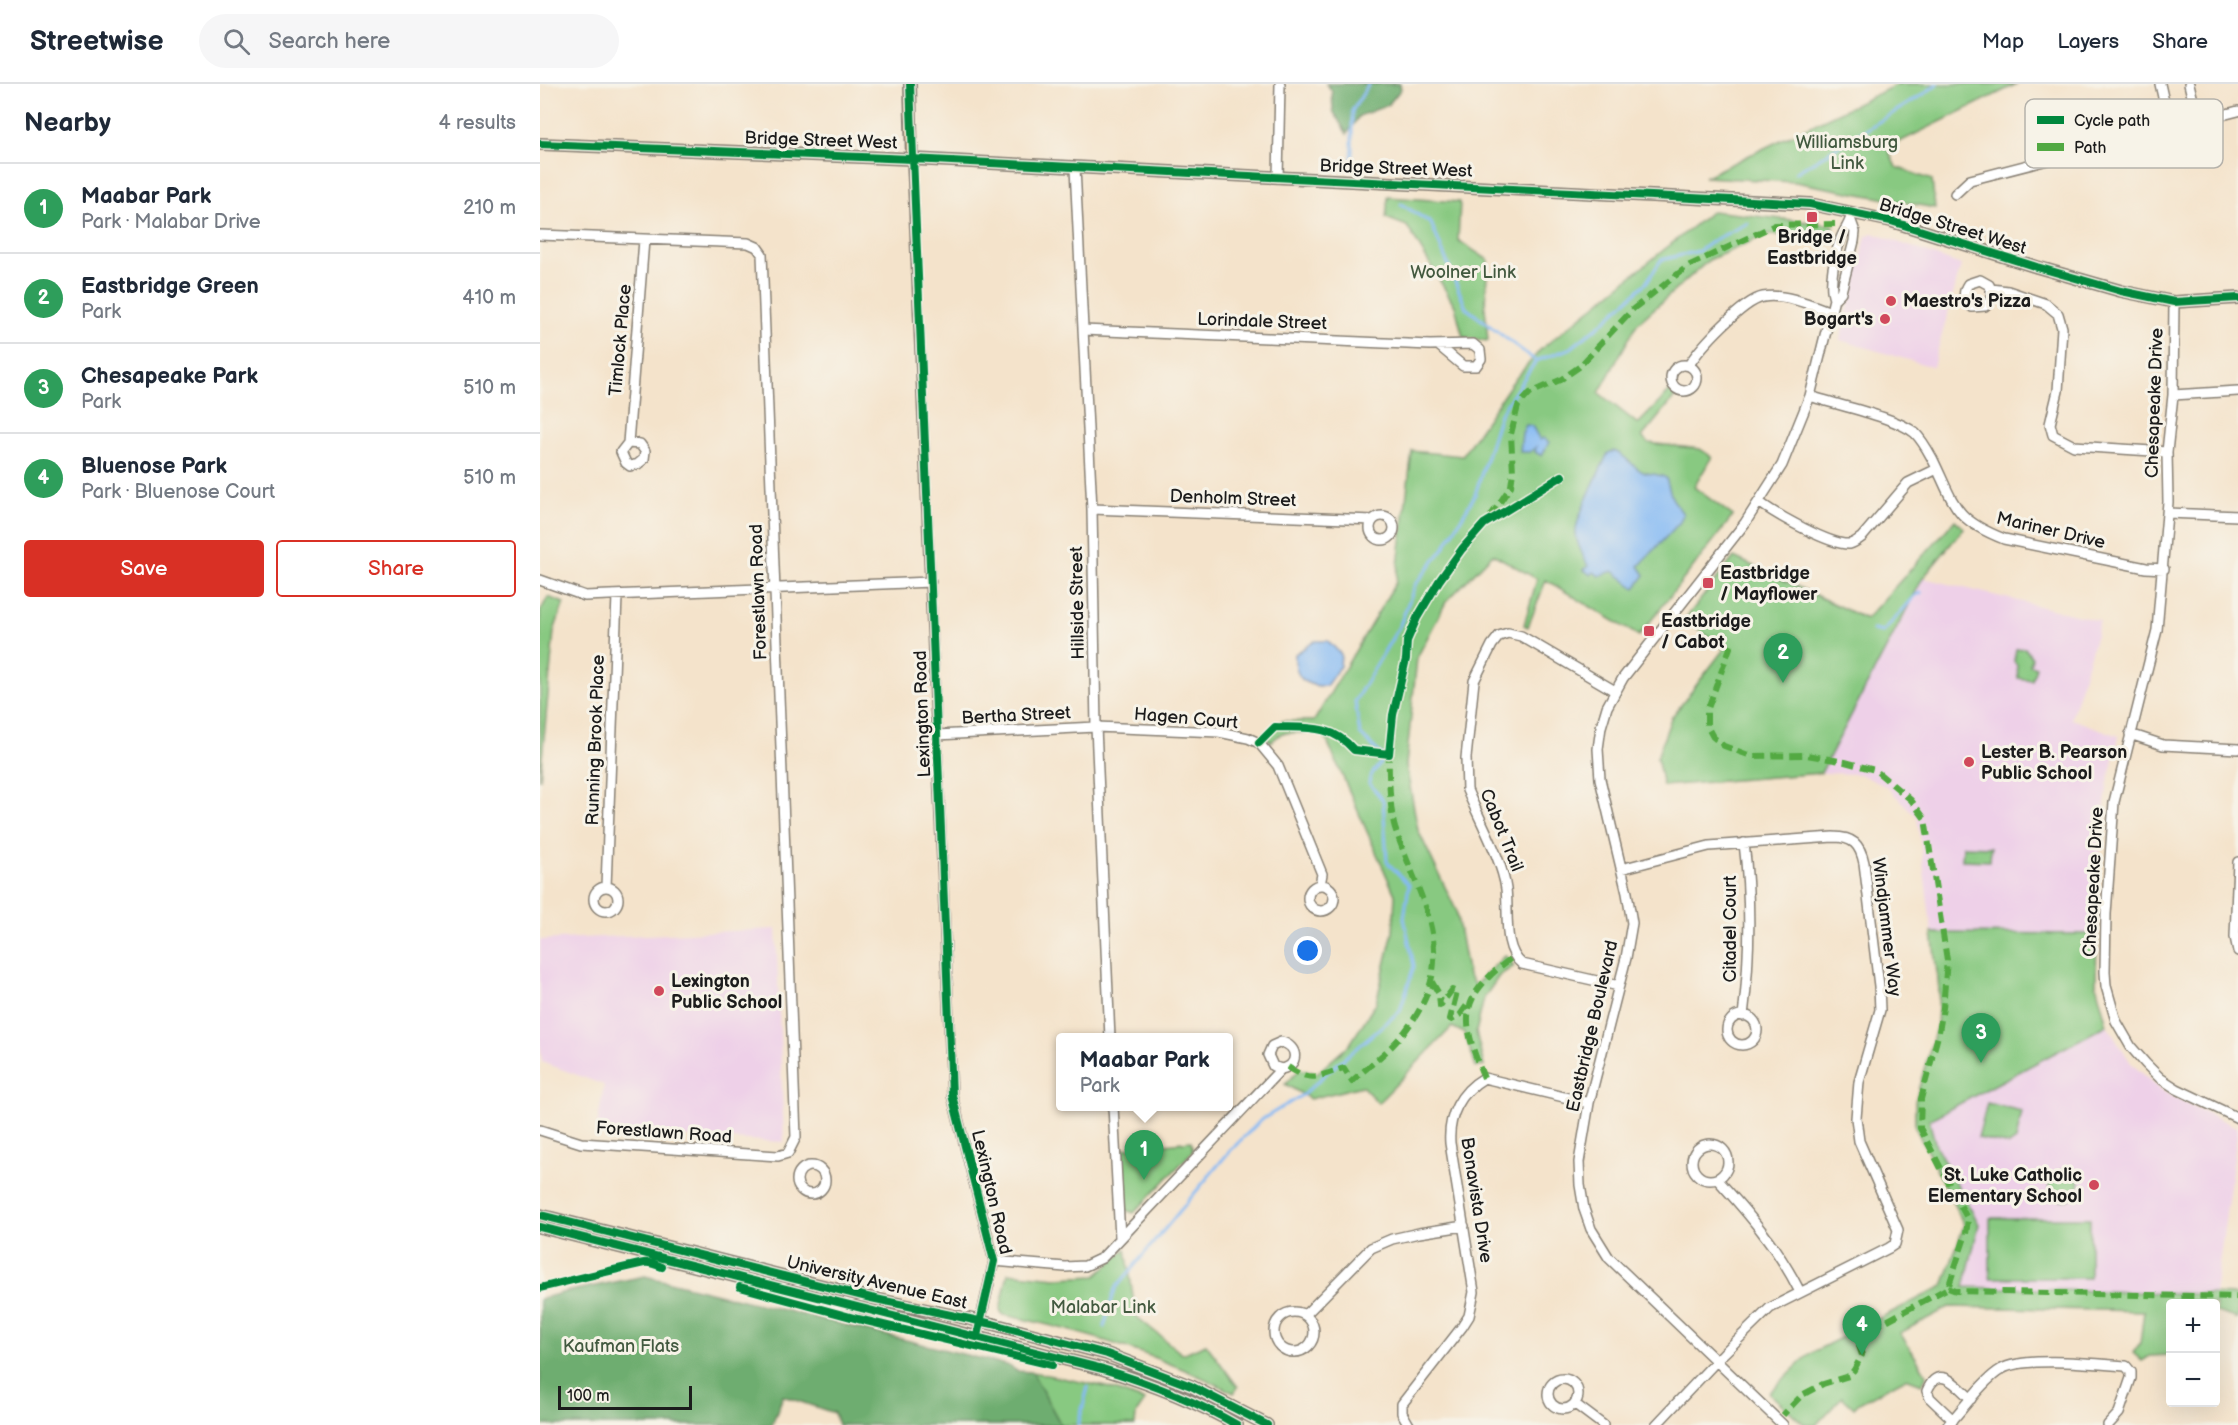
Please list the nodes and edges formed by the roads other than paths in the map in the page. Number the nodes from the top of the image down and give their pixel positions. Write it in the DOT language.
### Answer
graph roads {
  1 [pos="910,84"];
  2 [pos="1281,84"];
  3 [pos="2160,84"];
  4 [pos="2188,84"];
  5 [pos="2163,99"];
  6 [pos="2192,99"];
  7 [pos="2238,111"];
  8 [pos="2223,115"];
  9 [pos="540,144"];
  10 [pos="912,159"];
  11 [pos="2025,166"];
  12 [pos="1075,168"];
  13 [pos="1278,178"];
  14 [pos="1955,194"];
  15 [pos="1852,217"];
  16 [pos="540,235"];
  17 [pos="644,240"];
  18 [pos="1991,289"];
  19 [pos="2238,298"];
  20 [pos="2174,302"];
  21 [pos="1831,312"];
  22 [pos="1083,330"];
  23 [pos="1438,345"];
  24 [pos="1689,365"];
  25 [pos="2238,391"];
  26 [pos="2173,394"];
  27 [pos="1810,396"];
  28 [pos="628,442"];
  29 [pos="2167,452"];
  30 [pos="1937,469"];
  31 [pos="1760,502"];
  32 [pos="1092,509"];
  33 [pos="2168,513"];
  34 [pos="2238,516"];
  35 [pos="1373,520"];
  36 [pos="2164,569"];
  37 [pos="540,580"];
  38 [pos="931,582"];
  39 [pos="774,588"];
  40 [pos="617,596"];
  41 [pos="1615,691"];
  42 [pos="1096,727"];
  43 [pos="2130,734"];
  44 [pos="937,735"];
  45 [pos="2238,749"];
  46 [pos="1744,843"];
  47 [pos="2238,862"];
  48 [pos="1622,869"];
  49 [pos="1320,885"];
  50 [pos="606,886"];
  51 [pos="2238,951"];
  52 [pos="1619,986"];
  53 [pos="1743,1016"];
  54 [pos="1110,1033"];
  55 [pos="1281,1069"];
  56 [pos="1590,1103"];
  57 [pos="1113,1111"];
  58 [pos="2238,1118"];
  59 [pos="540,1130"];
  60 [pos="788,1153"];
  61 [pos="802,1169"];
  62 [pos="1718,1179"];
  63 [pos="540,1215"];
  64 [pos="1464,1226"];
  65 [pos="540,1227"];
  66 [pos="1120,1239"];
  67 [pos="994,1261"];
  68 [pos="1800,1292"];
  69 [pos="1305,1315"];
  70 [pos="980,1322"];
  71 [pos="977,1336"];
  72 [pos="1716,1361"];
  73 [pos="1971,1400"];
  74 [pos="1575,1404"];
  75 [pos="1950,1422"];
  76 [pos="1237,1425"];
  77 [pos="1267,1425"];
  78 [pos="1409,1425"];
  79 [pos="1603,1425"];
  80 [pos="1656,1425"];
  81 [pos="1783,1425"];
  82 [pos="2108,1425"];
  1 -- 10 [label="main road, Lexington Road"];
  2 -- 13 [label="street"];
  3 -- 5 [label="street"];
  4 -- 6 [label="street"];
  7 -- 8 [label="street"];
  9 -- 10 [label="main road, Bridge Street West"];
  10 -- 12 [label="main road, Bridge Street West"];
  10 -- 38 [label="street, Lexington Road"];
  11 -- 14 [label="street"];
  12 -- 13 [label="main road, Bridge Street West"];
  12 -- 22 [label="street, Hillside Street"];
  13 -- 15 [label="main road, Bridge Street West"];
  15 -- 20 [label="main road, Bridge Street West"];
  15 -- 21 [label="street, Eastbridge Boulevard"];
  16 -- 17 [label="street, Forestlawn Road"];
  17 -- 28 [label="street, Timlock Place"];
  17 -- 39 [label="street, Forestlawn Road"];
  18 -- 29 [label="street"];
  19 -- 20 [label="main road, Bridge Street West"];
  20 -- 26 [label="street, Chesapeake Drive"];
  21 -- 24 [label="street"];
  21 -- 27 [label="street, Eastbridge Boulevard"];
  22 -- 23 [label="street, Lorindale Street"];
  22 -- 32 [label="street, Hillside Street"];
  25 -- 26 [label="street"];
  26 -- 29 [label="street, Chesapeake Drive"];
  27 -- 30 [label="street, Mariner Drive"];
  27 -- 31 [label="street, Eastbridge Boulevard"];
  29 -- 33 [label="street, Chesapeake Drive"];
  30 -- 31 [label="street"];
  30 -- 36 [label="street, Mariner Drive"];
  31 -- 41 [label="street, Eastbridge Boulevard"];
  32 -- 35 [label="street, Denholm Street"];
  32 -- 42 [label="street, Hillside Street"];
  33 -- 34 [label="street"];
  33 -- 36 [label="street, Chesapeake Drive"];
  36 -- 43 [label="street, Chesapeake Drive"];
  37 -- 40 [label="street"];
  38 -- 39 [label="street"];
  38 -- 44 [label="street, Lexington Road"];
  39 -- 40 [label="street"];
  39 -- 60 [label="street, Forestlawn Road"];
  40 -- 50 [label="street, Running Brook Place"];
  41 -- 48 [label="street, Eastbridge Boulevard"];
  41 -- 52 [label="street, Cabot Trail"];
  42 -- 44 [label="street, Bertha Street"];
  42 -- 49 [label="street, Hagen Court"];
  42 -- 54 [label="street, Hillside Street"];
  43 -- 45 [label="street"];
  43 -- 58 [label="street, Chesapeake Drive"];
  44 -- 67 [label="street, Lexington Road"];
  46 -- 48 [label="street, Windjammer Way"];
  46 -- 53 [label="street, Citadel Court"];
  46 -- 68 [label="street, Windjammer Way"];
  47 -- 51 [label="street"];
  48 -- 52 [label="street, Eastbridge Boulevard"];
  52 -- 56 [label="street, Eastbridge Boulevard"];
  55 -- 66 [label="street"];
  56 -- 64 [label="street, Bonavista Drive"];
  56 -- 72 [label="street, Eastbridge Boulevard"];
  57 -- 66 [label="street"];
  59 -- 60 [label="street, Forestlawn Road"];
  60 -- 61 [label="street"];
  62 -- 68 [label="street"];
  63 -- 70 [label="main road, University Avenue East"];
  64 -- 69 [label="street"];
  64 -- 78 [label="street, Bonavista Drive"];
  65 -- 71 [label="main road, University Avenue East"];
  66 -- 67 [label="street"];
  67 -- 70 [label="street, Lexington Road"];
  68 -- 72 [label="street, Windjammer Way"];
  69 -- 69 [label="street"];
  70 -- 71 [label="street, Lexington Road"];
  70 -- 77 [label="main road, University Avenue East"];
  71 -- 76 [label="main road, University Avenue East"];
  72 -- 80 [label="street"];
  72 -- 81 [label="street, Eastbridge Boulevard"];
  73 -- 75 [label="street"];
  73 -- 75 [label="street"];
  73 -- 82 [label="street"];
  74 -- 79 [label="street"];
}
